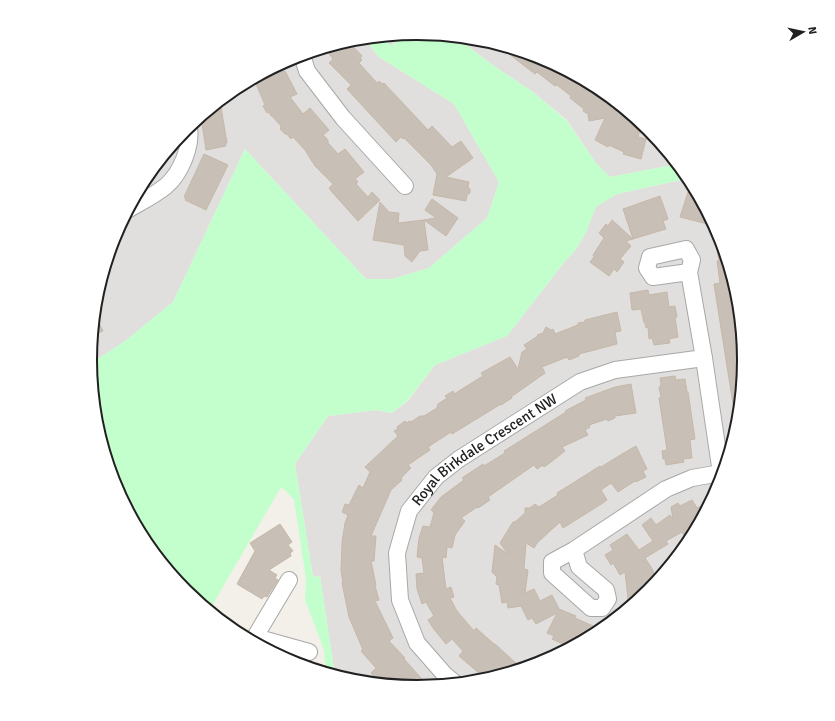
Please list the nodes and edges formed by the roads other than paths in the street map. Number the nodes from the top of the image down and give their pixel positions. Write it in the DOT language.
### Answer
graph roads {
  1 [pos="303,61"];
  2 [pos="190,135"];
  3 [pos="405,186"];
  4 [pos="138,205"];
  5 [pos="689,272"];
  6 [pos="704,358"];
  7 [pos="720,468"];
  8 [pos="716,477"];
  9 [pos="574,550"];
  10 [pos="289,580"];
  11 [pos="255,637"];
  12 [pos="263,641"];
  13 [pos="309,652"];
  14 [pos="450,679"];
  1 -- 3 [label="street"];
  2 -- 4 [label="street"];
  5 -- 6 [label="street"];
  6 -- 7 [label="street"];
  6 -- 14 [label="street, Royal Birkdale Crescent NW"];
  8 -- 9 [label="street"];
  10 -- 11 [label="street"];
  12 -- 13 [label="street"];
}
